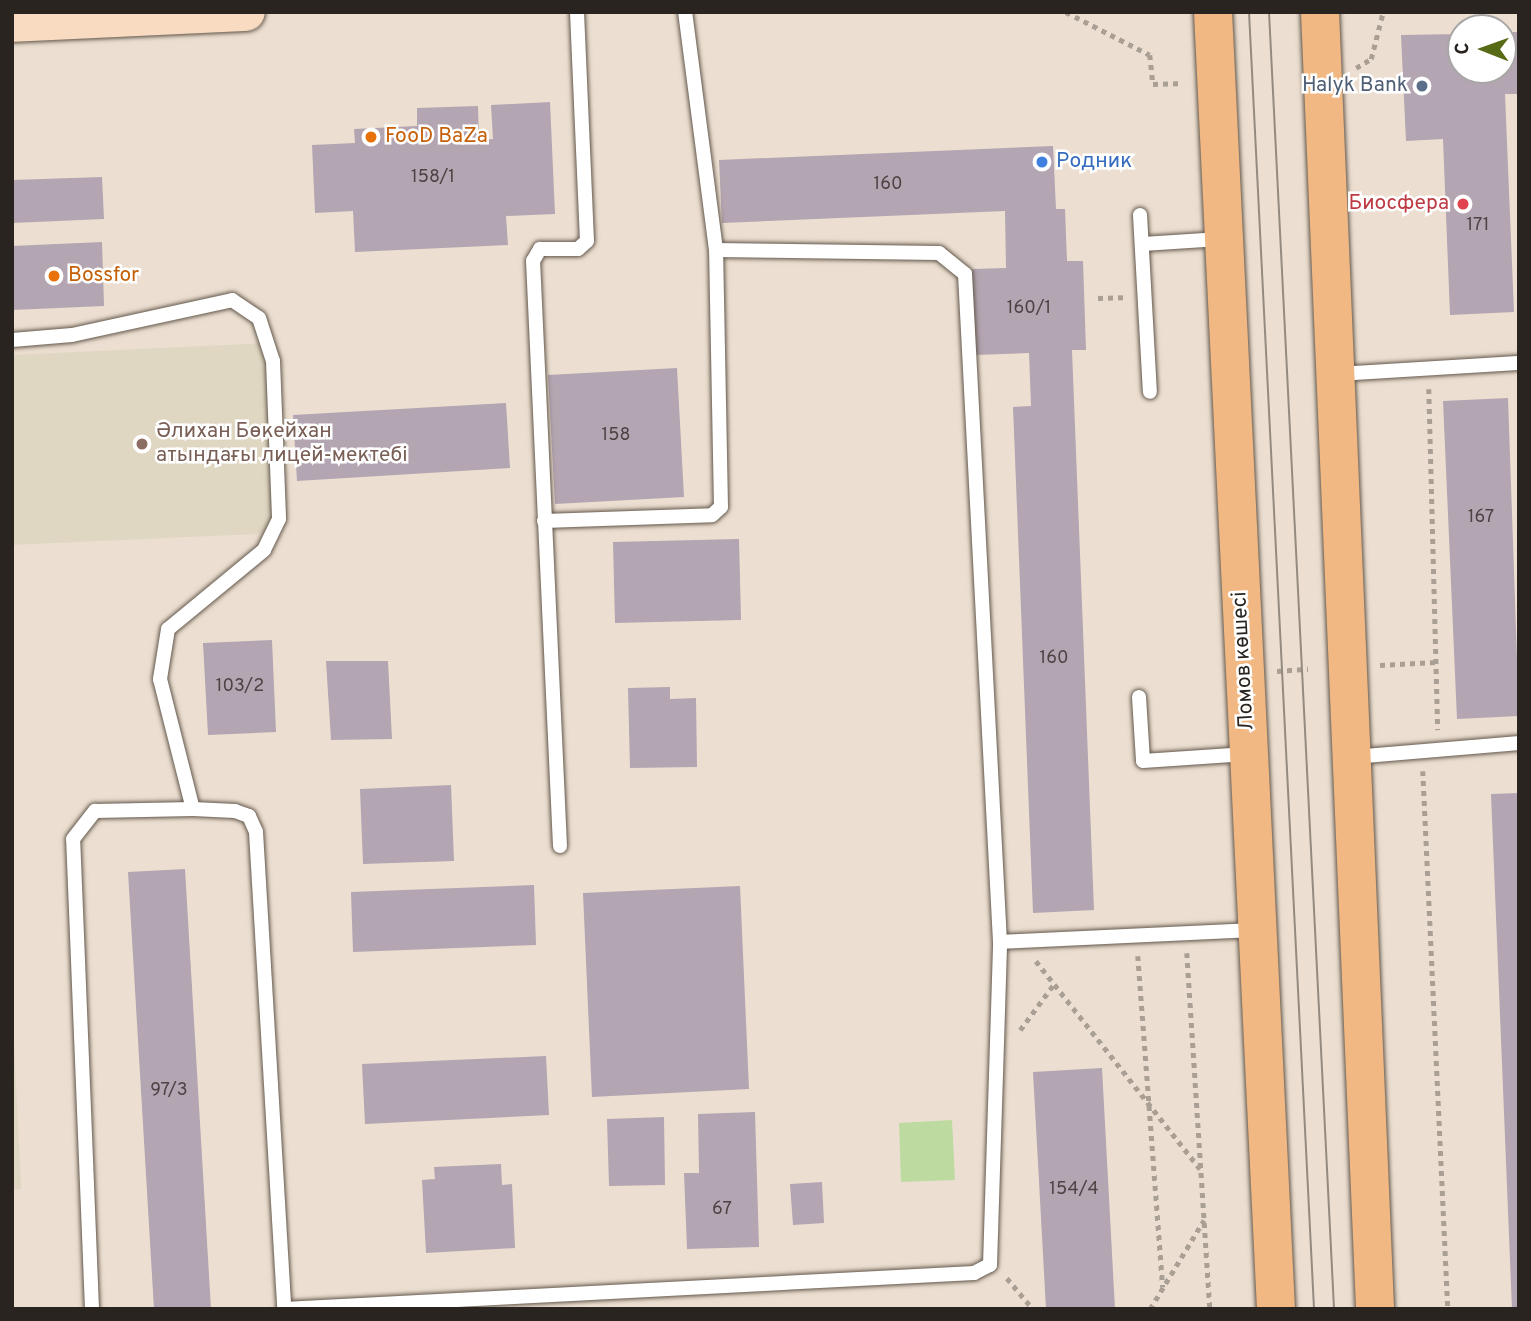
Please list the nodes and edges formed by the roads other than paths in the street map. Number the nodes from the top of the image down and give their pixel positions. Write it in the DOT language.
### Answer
graph roads {
  1 [pos="246,12"];
  2 [pos="577,12"];
  3 [pos="685,12"];
  4 [pos="1213,12"];
  5 [pos="1320,12"];
  6 [pos="12,23"];
  7 [pos="1140,215"];
  8 [pos="1224,239"];
  9 [pos="1142,244"];
  10 [pos="716,250"];
  11 [pos="12,340"];
  12 [pos="1519,363"];
  13 [pos="1335,374"];
  14 [pos="1150,392"];
  15 [pos="544,521"];
  16 [pos="1139,697"];
  17 [pos="1519,743"];
  18 [pos="1249,754"];
  19 [pos="1352,757"];
  20 [pos="193,809"];
  21 [pos="560,846"];
  22 [pos="1258,930"];
  23 [pos="1000,942"];
  24 [pos="571,1301"];
  25 [pos="284,1308"];
  26 [pos="92,1309"];
  27 [pos="1276,1309"];
  28 [pos="1376,1309"];
  1 -- 6 [label="main road"];
  2 -- 15 [label="lane"];
  3 -- 10 [label="lane"];
  4 -- 8 [label="main road, Ломов көшесі"];
  5 -- 13 [label="main road"];
  7 -- 9 [label="lane"];
  8 -- 9 [label="lane"];
  8 -- 18 [label="main road, Ломов көшесі"];
  9 -- 14 [label="lane"];
  10 -- 15 [label="lane"];
  10 -- 23 [label="lane"];
  11 -- 20 [label="lane"];
  12 -- 13 [label="lane"];
  13 -- 19 [label="main road"];
  15 -- 21 [label="lane"];
  16 -- 18 [label="lane"];
  17 -- 19 [label="lane"];
  18 -- 22 [label="main road, Ломов көшесі"];
  19 -- 28 [label="main road"];
  20 -- 25 [label="lane"];
  20 -- 26 [label="lane"];
  22 -- 23 [label="lane"];
  22 -- 27 [label="main road, Ломов көшесі"];
  23 -- 24 [label="lane"];
  24 -- 25 [label="lane"];
}
